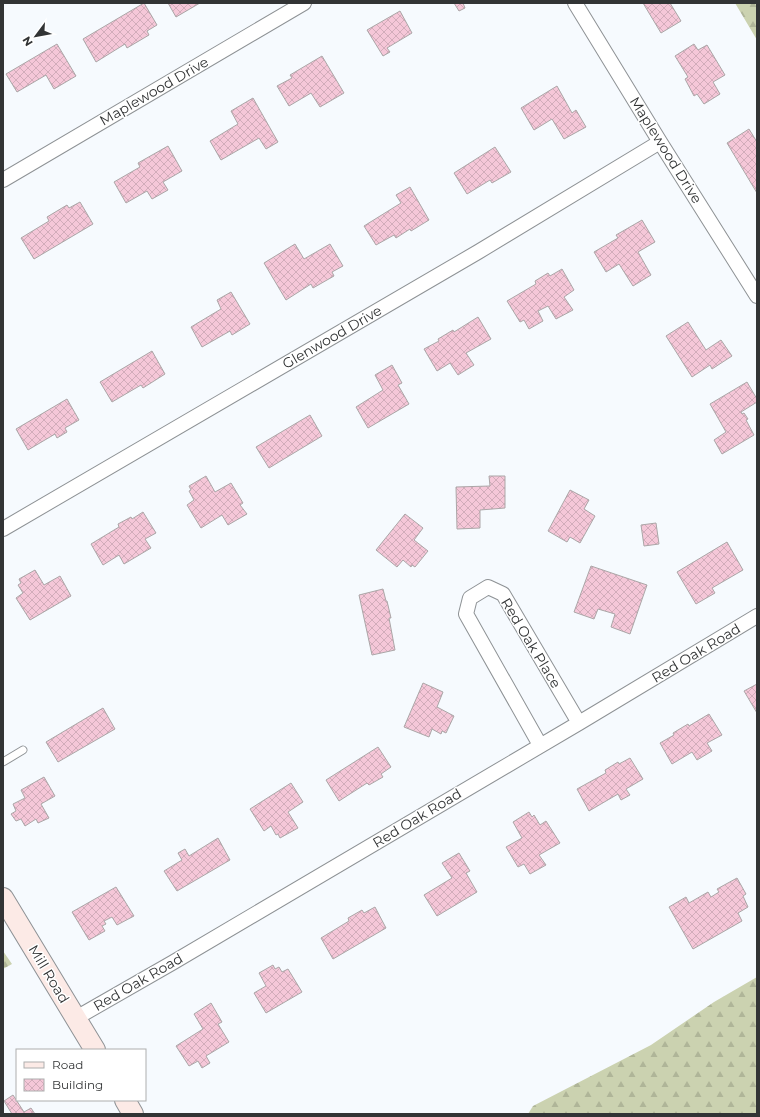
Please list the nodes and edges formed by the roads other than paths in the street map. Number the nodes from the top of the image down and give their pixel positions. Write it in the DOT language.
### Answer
graph roads {
  1 [pos="304,3"];
  2 [pos="575,3"];
  3 [pos="660,142"];
  4 [pos="3,180"];
  5 [pos="757,296"];
  6 [pos="3,530"];
  7 [pos="757,616"];
  8 [pos="579,723"];
  9 [pos="540,745"];
  10 [pos="23,750"];
  11 [pos="3,762"];
  12 [pos="3,898"];
  13 [pos="76,1018"];
  14 [pos="94,1049"];
  15 [pos="126,1101"];
  16 [pos="133,1114"];
  1 -- 4 [label="street, Maplewood Drive"];
  2 -- 3 [label="street, Maplewood Drive"];
  3 -- 5 [label="street, Maplewood Drive"];
  3 -- 6 [label="street, Glenwood Drive"];
  7 -- 8 [label="street, Red Oak Road"];
  8 -- 9 [label="street, Red Oak Road"];
  8 -- 9 [label="street, Red Oak Place"];
  9 -- 13 [label="street, Red Oak Road"];
  10 -- 11 [label="lane"];
  12 -- 13 [label="street, Mill Road"];
  13 -- 14 [label="street, Mill Road"];
  15 -- 16 [label="street"];
}
